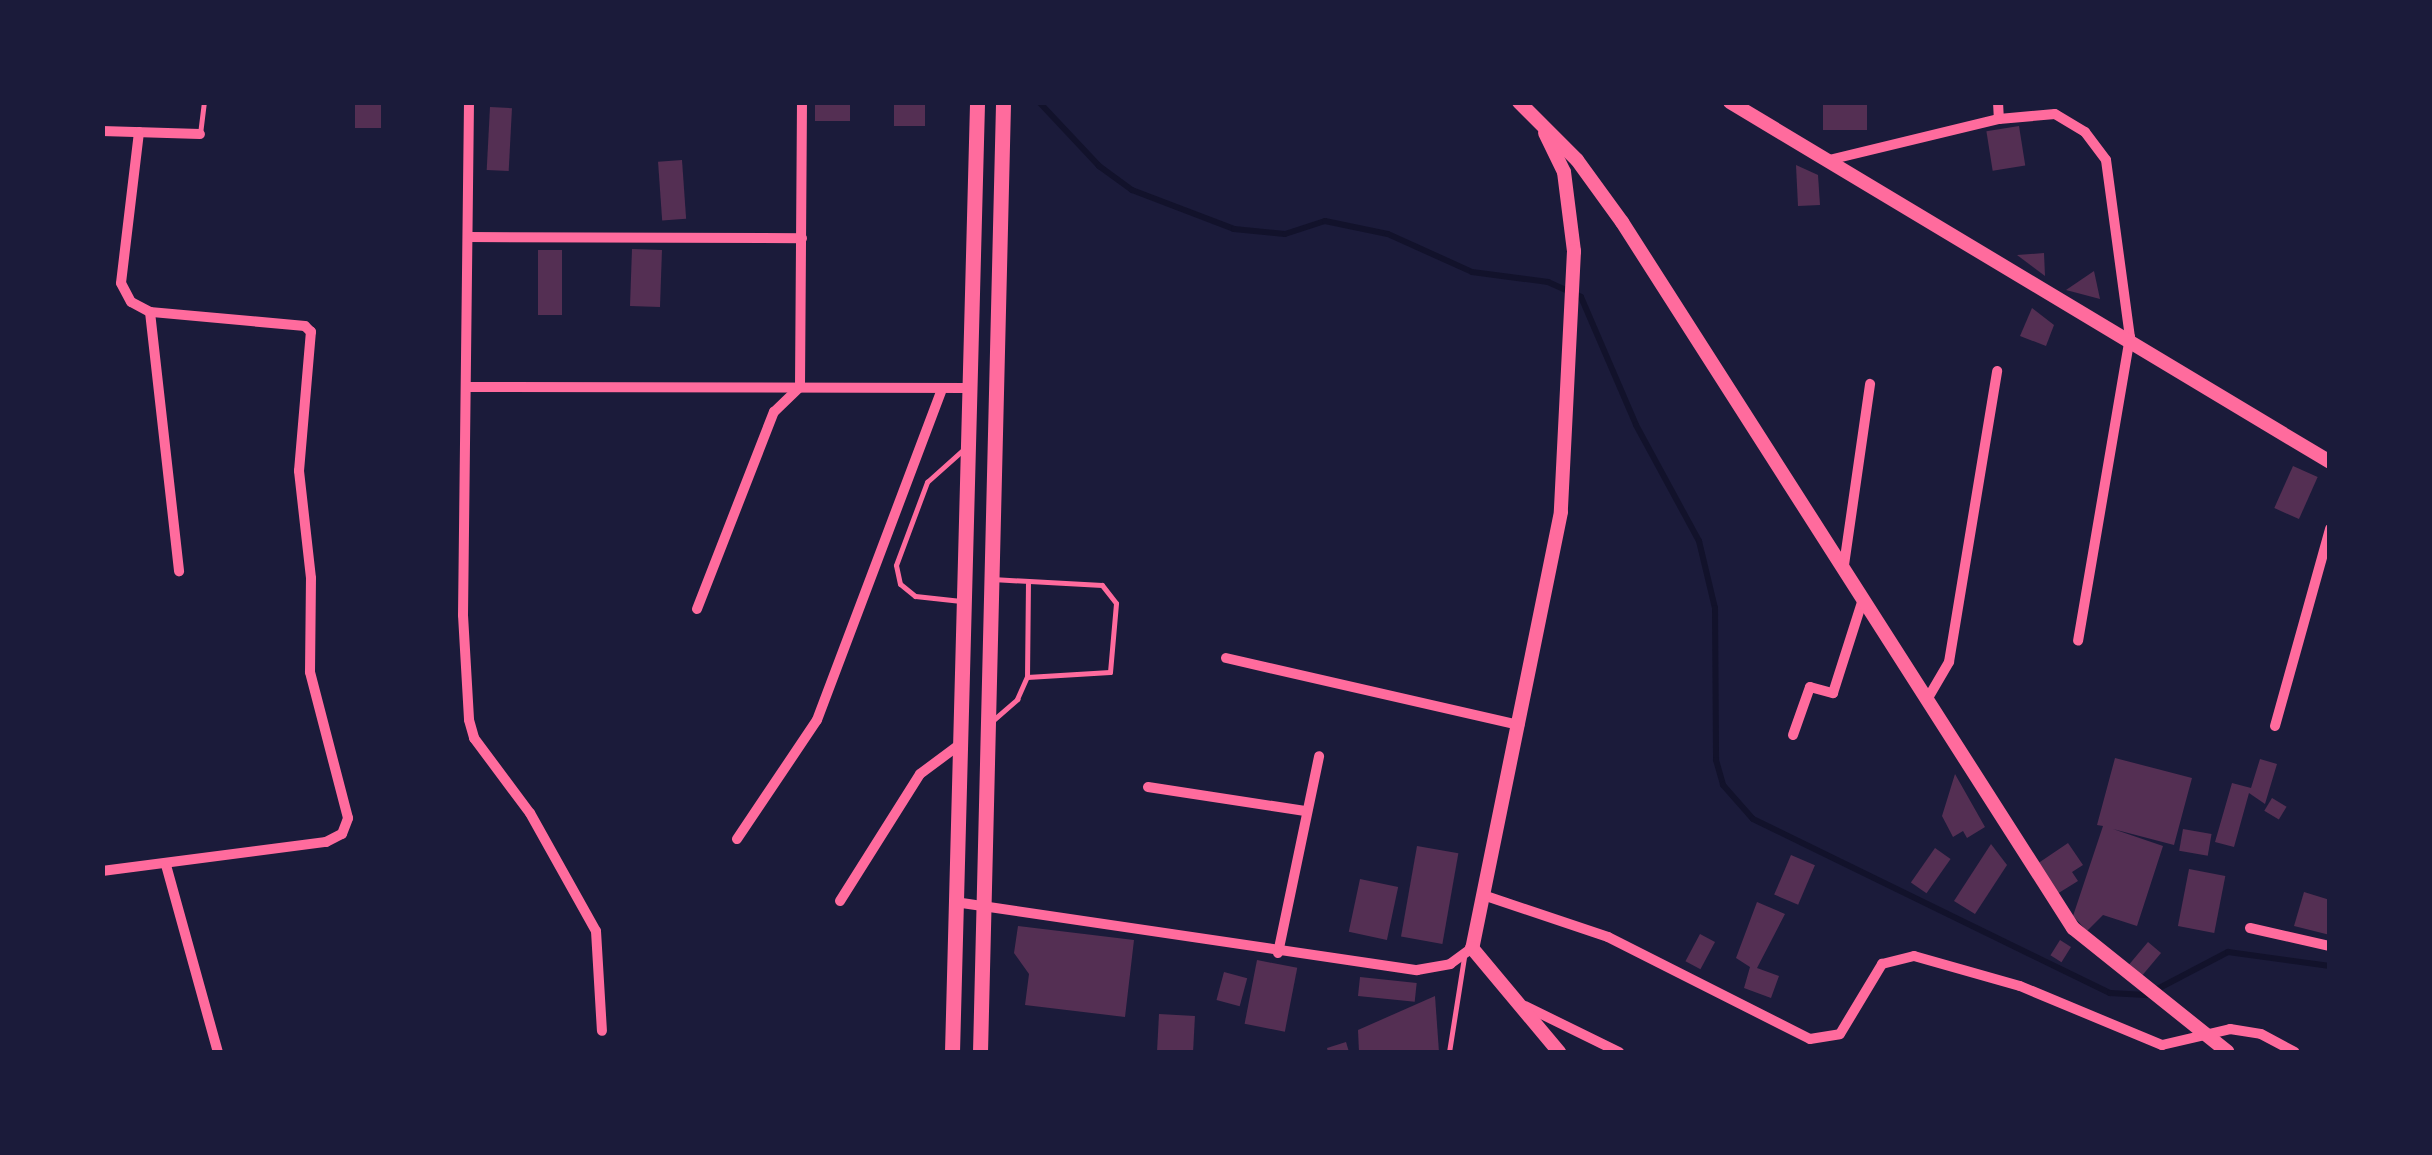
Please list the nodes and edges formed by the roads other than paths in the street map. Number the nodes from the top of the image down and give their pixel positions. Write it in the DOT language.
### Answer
graph roads {
  1 [pos="204,102"];
  2 [pos="469,102"];
  3 [pos="802,102"];
  4 [pos="977,102"];
  5 [pos="1003,102"];
  6 [pos="1730,102"];
  7 [pos="1998,102"];
  8 [pos="1524,108"];
  9 [pos="1999,119"];
  10 [pos="102,131"];
  11 [pos="139,132"];
  12 [pos="200,134"];
  13 [pos="1830,160"];
  14 [pos="468,237"];
  15 [pos="802,238"];
  16 [pos="150,312"];
  17 [pos="2130,337"];
  18 [pos="1997,372"];
  19 [pos="1870,384"];
  20 [pos="466,387"];
  21 [pos="800,387"];
  22 [pos="942,388"];
  23 [pos="968,388"];
  24 [pos="967,448"];
  25 [pos="2330,462"];
  26 [pos="2330,529"];
  27 [pos="1844,565"];
  28 [pos="179,571"];
  29 [pos="992,579"];
  30 [pos="1028,584"];
  31 [pos="1864,598"];
  32 [pos="964,601"];
  33 [pos="697,608"];
  34 [pos="2078,642"];
  35 [pos="1226,658"];
  36 [pos="1027,677"];
  37 [pos="1928,698"];
  38 [pos="988,724"];
  39 [pos="1518,724"];
  40 [pos="2275,726"];
  41 [pos="1793,736"];
  42 [pos="959,745"];
  43 [pos="1319,756"];
  44 [pos="1148,787"];
  45 [pos="1305,811"];
  46 [pos="738,839"];
  47 [pos="166,865"];
  48 [pos="102,872"];
  49 [pos="1483,895"];
  50 [pos="840,900"];
  51 [pos="955,902"];
  52 [pos="984,906"];
  53 [pos="2250,928"];
  54 [pos="2330,946"];
  55 [pos="1468,953"];
  56 [pos="1278,954"];
  57 [pos="1524,1006"];
  58 [pos="602,1031"];
  59 [pos="2205,1033"];
  60 [pos="2171,1049"];
  61 [pos="218,1052"];
  62 [pos="952,1052"];
  63 [pos="980,1052"];
  64 [pos="1448,1052"];
  65 [pos="1559,1052"];
  66 [pos="1619,1052"];
  67 [pos="2228,1052"];
  68 [pos="2295,1052"];
  1 -- 12 [label="lane"];
  2 -- 14 [label="street"];
  3 -- 15 [label="street"];
  4 -- 23 [label="main road"];
  5 -- 29 [label="main road"];
  6 -- 13 [label="street"];
  7 -- 9 [label="street"];
  8 -- 27 [label="street"];
  8 -- 39 [label="street"];
  9 -- 13 [label="street"];
  9 -- 17 [label="street"];
  10 -- 11 [label="street"];
  11 -- 12 [label="street"];
  11 -- 16 [label="street"];
  13 -- 17 [label="street"];
  14 -- 15 [label="street"];
  14 -- 20 [label="street"];
  15 -- 21 [label="street"];
  16 -- 28 [label="street"];
  16 -- 47 [label="street"];
  17 -- 25 [label="street"];
  17 -- 34 [label="street"];
  18 -- 37 [label="street"];
  19 -- 27 [label="street"];
  20 -- 21 [label="street"];
  20 -- 58 [label="street"];
  21 -- 22 [label="street"];
  21 -- 33 [label="street"];
  22 -- 23 [label="street"];
  22 -- 46 [label="street"];
  23 -- 24 [label="main road"];
  24 -- 32 [label="main road"];
  24 -- 32 [label="lane"];
  26 -- 40 [label="street"];
  27 -- 31 [label="street"];
  29 -- 30 [label="lane"];
  29 -- 38 [label="main road"];
  30 -- 36 [label="lane"];
  30 -- 36 [label="lane"];
  31 -- 37 [label="street"];
  31 -- 41 [label="street"];
  32 -- 42 [label="main road"];
  35 -- 39 [label="street"];
  36 -- 38 [label="lane"];
  37 -- 59 [label="street"];
  38 -- 52 [label="main road"];
  39 -- 49 [label="street"];
  42 -- 50 [label="street"];
  42 -- 51 [label="main road"];
  43 -- 45 [label="street"];
  44 -- 45 [label="street"];
  45 -- 56 [label="street"];
  47 -- 48 [label="street"];
  47 -- 61 [label="street"];
  49 -- 55 [label="street"];
  49 -- 60 [label="street"];
  51 -- 52 [label="street"];
  51 -- 62 [label="main road"];
  52 -- 56 [label="street"];
  52 -- 63 [label="main road"];
  53 -- 54 [label="street"];
  55 -- 56 [label="street"];
  55 -- 57 [label="street"];
  55 -- 64 [label="lane"];
  57 -- 65 [label="street"];
  57 -- 66 [label="street"];
  59 -- 60 [label="street"];
  59 -- 67 [label="street"];
  59 -- 68 [label="street"];
}
